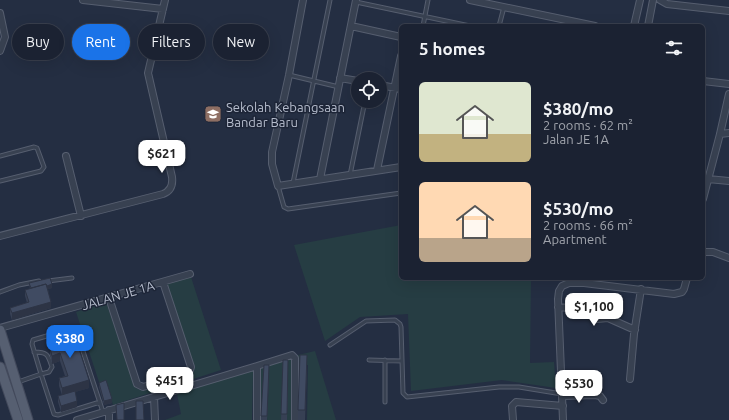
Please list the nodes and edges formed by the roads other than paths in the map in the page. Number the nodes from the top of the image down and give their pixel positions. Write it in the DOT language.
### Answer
graph roads {
  1 [pos="83,0"];
  2 [pos="165,0"];
  3 [pos="302,0"];
  4 [pos="330,0"];
  5 [pos="428,0"];
  6 [pos="470,0"];
  7 [pos="640,0"];
  8 [pos="653,0"];
  9 [pos="660,0"];
  10 [pos="356,1"];
  11 [pos="504,7"];
  12 [pos="163,9"];
  13 [pos="729,11"];
  14 [pos="0,13"];
  15 [pos="425,16"];
  16 [pos="423,24"];
  17 [pos="461,24"];
  18 [pos="500,24"];
  19 [pos="585,24"];
  20 [pos="634,24"];
  21 [pos="648,24"];
  22 [pos="351,26"];
  23 [pos="399,37"];
  24 [pos="0,51"];
  25 [pos="399,64"];
  26 [pos="289,75"];
  27 [pos="340,78"];
  28 [pos="351,80"];
  29 [pos="314,81"];
  30 [pos="705,81"];
  31 [pos="729,84"];
  32 [pos="338,87"];
  33 [pos="387,87"];
  34 [pos="393,88"];
  35 [pos="399,89"];
  36 [pos="729,94"];
  37 [pos="363,108"];
  38 [pos="729,133"];
  39 [pos="720,134"];
  40 [pos="0,156"];
  41 [pos="66,156"];
  42 [pos="399,167"];
  43 [pos="376,170"];
  44 [pos="350,175"];
  45 [pos="320,179"];
  46 [pos="708,179"];
  47 [pos="0,181"];
  48 [pos="729,181"];
  49 [pos="293,184"];
  50 [pos="278,186"];
  51 [pos="705,192"];
  52 [pos="399,193"];
  53 [pos="81,216"];
  54 [pos="0,236"];
  55 [pos="705,252"];
  56 [pos="729,258"];
  57 [pos="190,274"];
  58 [pos="72,278"];
  59 [pos="686,280"];
  60 [pos="568,281"];
  61 [pos="163,282"];
  62 [pos="641,289"];
  63 [pos="0,292"];
  64 [pos="109,298"];
  65 [pos="558,307"];
  66 [pos="0,329"];
  67 [pos="635,330"];
  68 [pos="330,345"];
  69 [pos="34,352"];
  70 [pos="369,360"];
  71 [pos="385,360"];
  72 [pos="402,361"];
  73 [pos="257,366"];
  74 [pos="0,367"];
  75 [pos="41,374"];
  76 [pos="630,379"];
  77 [pos="16,382"];
  78 [pos="562,395"];
  79 [pos="154,397"];
  80 [pos="603,400"];
  81 [pos="100,402"];
  82 [pos="385,402"];
  83 [pos="562,406"];
  84 [pos="106,411"];
  85 [pos="18,420"];
  86 [pos="28,420"];
  87 [pos="77,420"];
  88 [pos="109,420"];
  89 [pos="155,420"];
  90 [pos="256,420"];
  91 [pos="294,420"];
  92 [pos="513,420"];
  93 [pos="563,420"];
  1 -- 12 [label="street"];
  2 -- 12 [label="street"];
  3 -- 26 [label="street"];
  4 -- 29 [label="lane"];
  5 -- 15 [label="lane"];
  6 -- 11 [label="street"];
  7 -- 20 [label="street"];
  8 -- 21 [label="street"];
  9 -- 13 [label="street"];
  10 -- 15 [label="lane"];
  10 -- 22 [label="street"];
  11 -- 18 [label="lane"];
  11 -- 19 [label="street"];
  12 -- 53 [label="street"];
  14 -- 24 [label="street"];
  15 -- 16 [label="lane"];
  15 -- 17 [label="lane"];
  22 -- 23 [label="street"];
  22 -- 27 [label="street"];
  25 -- 34 [label="street"];
  26 -- 29 [label="lane"];
  26 -- 50 [label="street"];
  27 -- 28 [label="street"];
  27 -- 32 [label="street"];
  29 -- 32 [label="lane"];
  29 -- 49 [label="lane"];
  30 -- 31 [label="street"];
  32 -- 45 [label="street"];
  33 -- 34 [label="street"];
  34 -- 35 [label="street"];
  34 -- 43 [label="street"];
  36 -- 39 [label="street"];
  37 -- 44 [label="lane"];
  38 -- 39 [label="street"];
  39 -- 46 [label="street"];
  40 -- 47 [label="lane"];
  41 -- 53 [label="street"];
  42 -- 43 [label="street"];
  43 -- 44 [label="street"];
  44 -- 45 [label="street"];
  45 -- 49 [label="street"];
  46 -- 48 [label="street"];
  46 -- 51 [label="street"];
  49 -- 50 [label="street"];
  50 -- 52 [label="lane"];
  53 -- 54 [label="street"];
  55 -- 56 [label="street"];
  57 -- 61 [label="street, JALAN JE 1A"];
  58 -- 63 [label="lane"];
  59 -- 62 [label="street"];
  60 -- 62 [label="street"];
  60 -- 65 [label="street"];
  61 -- 64 [label="street, JALAN JE 1A"];
  61 -- 64 [label="street"];
  62 -- 67 [label="street"];
  64 -- 66 [label="street, JALAN JE 1A"];
  65 -- 67 [label="street"];
  65 -- 78 [label="street"];
  66 -- 77 [label="main road"];
  67 -- 76 [label="street"];
  68 -- 72 [label="lane"];
  69 -- 75 [label="lane"];
  69 -- 75 [label="lane"];
  69 -- 81 [label="lane"];
  70 -- 71 [label="lane"];
  71 -- 72 [label="lane"];
  71 -- 82 [label="lane"];
  72 -- 78 [label="lane"];
  73 -- 79 [label="street"];
  73 -- 90 [label="street"];
  73 -- 91 [label="street"];
  74 -- 85 [label="main road"];
  75 -- 77 [label="lane"];
  75 -- 81 [label="lane"];
  77 -- 86 [label="main road"];
  78 -- 80 [label="street"];
  78 -- 83 [label="street"];
  79 -- 84 [label="street"];
  79 -- 89 [label="street"];
  81 -- 84 [label="lane"];
  83 -- 92 [label="street"];
  83 -- 93 [label="street"];
  84 -- 87 [label="street"];
  84 -- 88 [label="street"];
}
